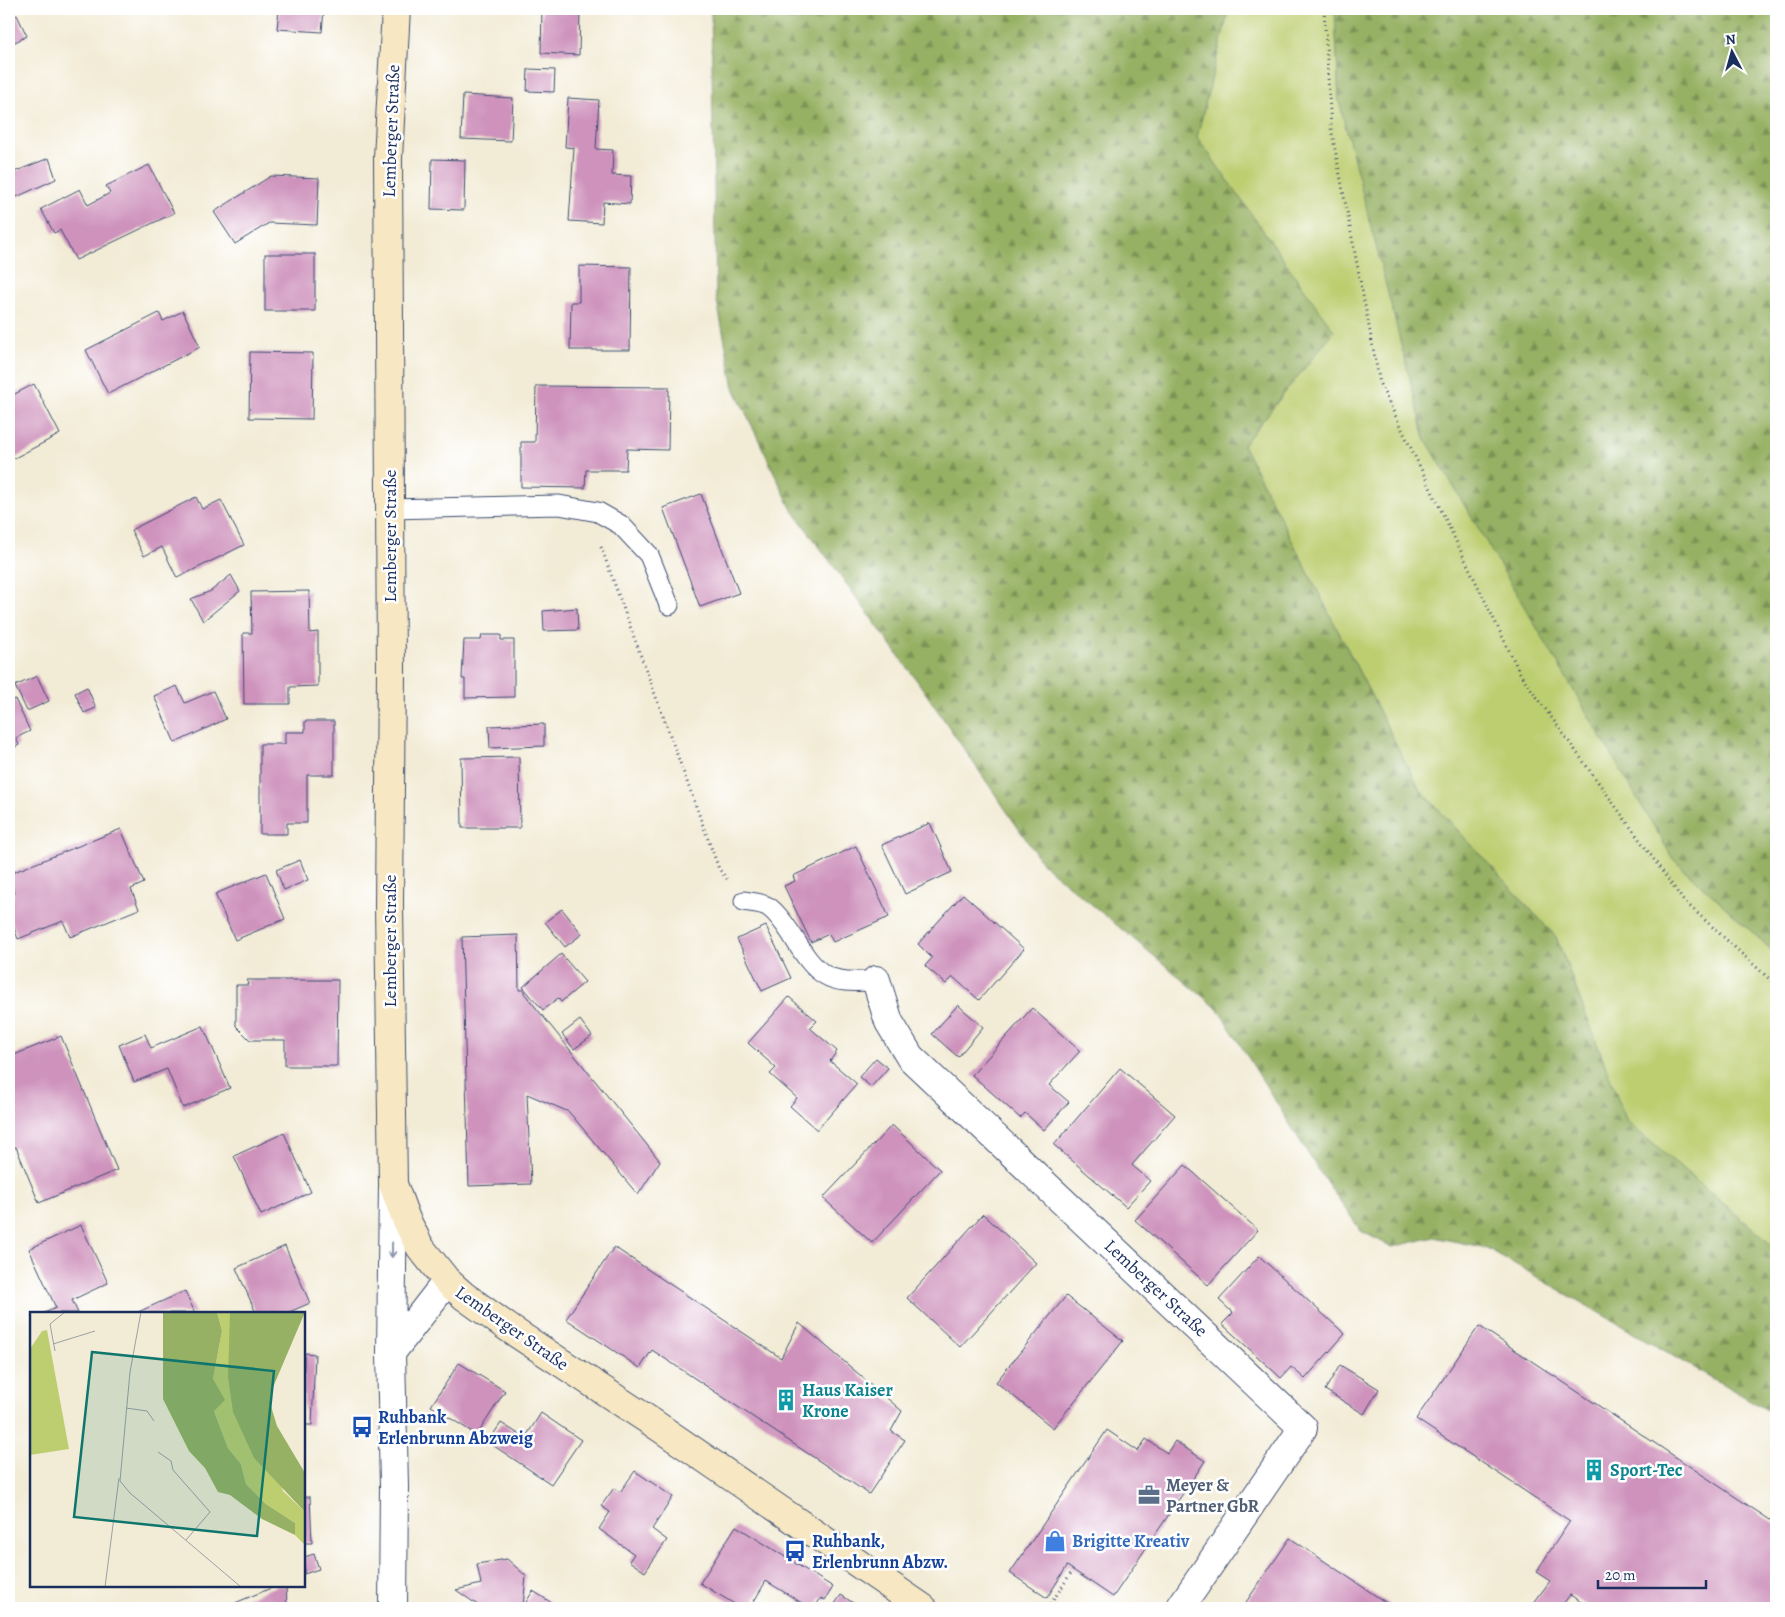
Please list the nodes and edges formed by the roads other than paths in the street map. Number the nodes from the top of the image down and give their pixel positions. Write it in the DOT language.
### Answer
graph roads {
  1 [pos="396,9"];
  2 [pos="390,509"];
  3 [pos="669,604"];
  4 [pos="744,901"];
  5 [pos="876,980"];
  6 [pos="393,1184"];
  7 [pos="447,1281"];
  8 [pos="390,1353"];
  9 [pos="393,1608"];
  10 [pos="923,1608"];
  11 [pos="1180,1608"];
  1 -- 2 [label="main road, Lemberger Straße"];
  2 -- 3 [label="lane"];
  2 -- 6 [label="main road, Lemberger Straße"];
  4 -- 5 [label="lane"];
  5 -- 11 [label="street, Lemberger Straße"];
  6 -- 7 [label="main road, Lemberger Straße"];
  6 -- 8 [label="street, one-way"];
  7 -- 8 [label="street"];
  7 -- 10 [label="main road, Lemberger Straße"];
  8 -- 9 [label="street"];
}
